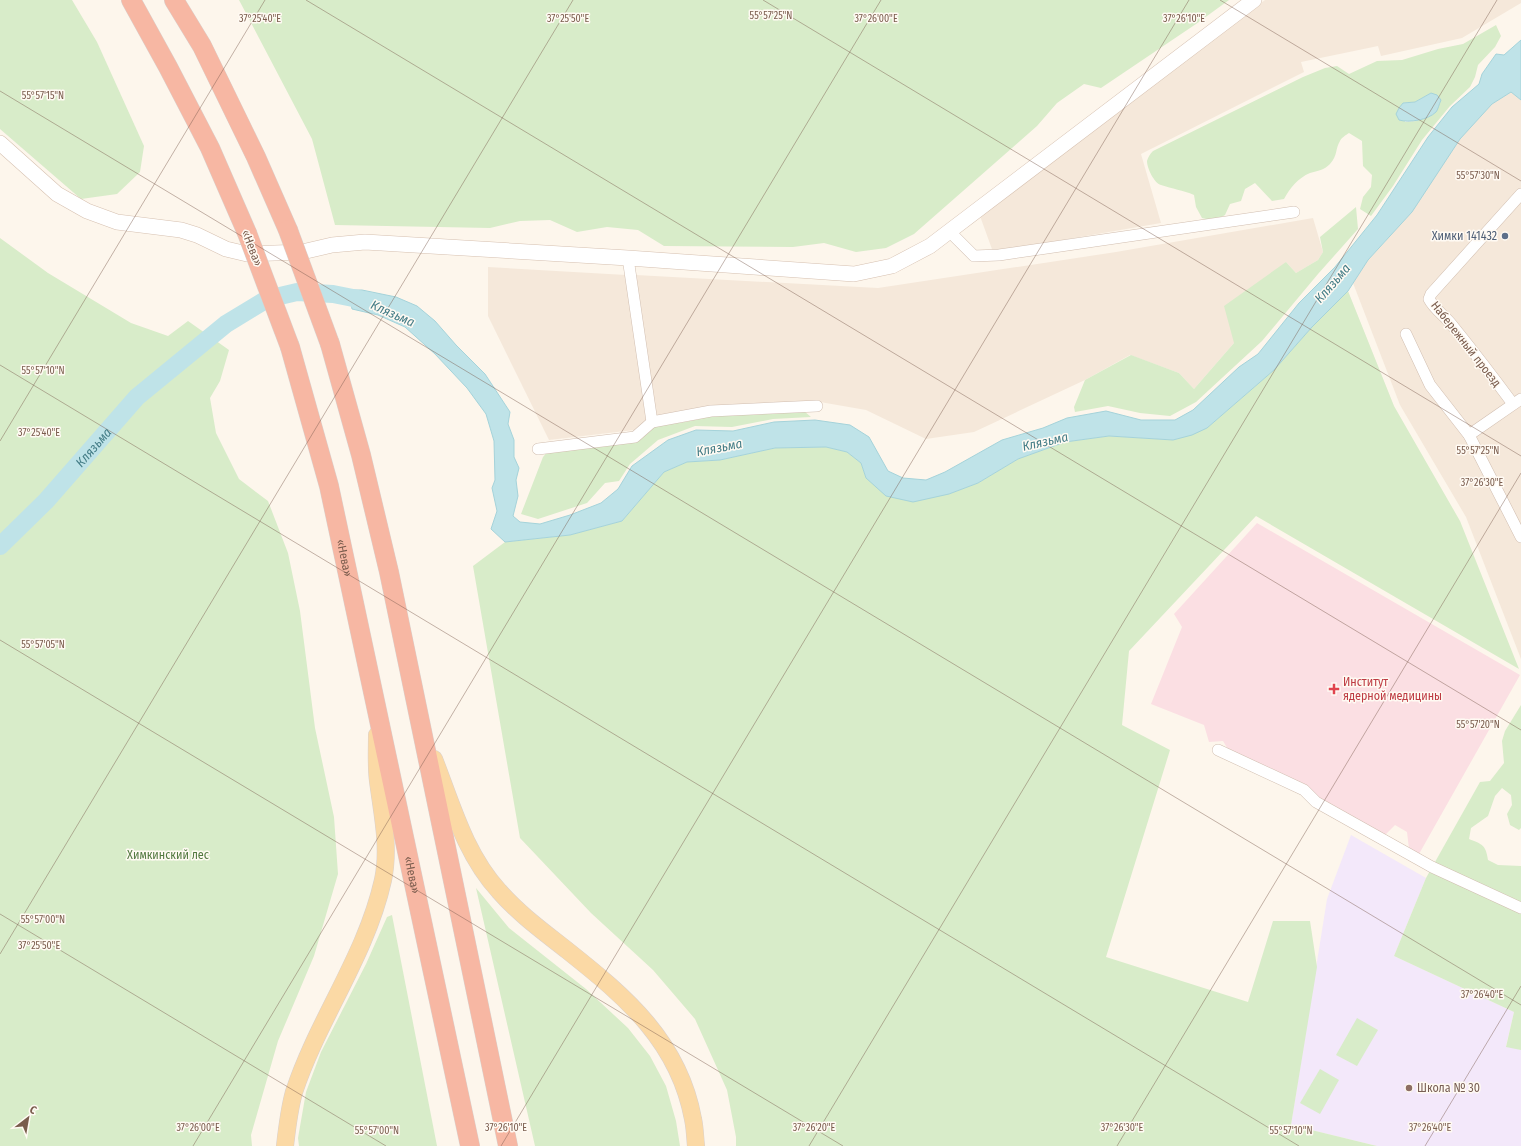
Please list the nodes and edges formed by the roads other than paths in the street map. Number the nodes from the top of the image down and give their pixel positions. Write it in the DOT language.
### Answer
graph roads {
  1 [pos="131,0"];
  2 [pos="174,0"];
  3 [pos="183,0"];
  4 [pos="1254,0"];
  5 [pos="202,46"];
  6 [pos="0,143"];
  7 [pos="1521,194"];
  8 [pos="1294,212"];
  9 [pos="949,232"];
  10 [pos="628,258"];
  11 [pos="1406,334"];
  12 [pos="1517,401"];
  13 [pos="817,406"];
  14 [pos="652,422"];
  15 [pos="1469,435"];
  16 [pos="538,449"];
  17 [pos="1521,537"];
  18 [pos="376,707"];
  19 [pos="419,722"];
  20 [pos="1218,750"];
  21 [pos="1521,908"];
  22 [pos="285,1146"];
  23 [pos="470,1146"];
  24 [pos="508,1146"];
  25 [pos="696,1146"];
  1 -- 18 [label="highway, «Нева», bridge"];
  2 -- 5 [label="highway"];
  3 -- 5 [label="main road"];
  4 -- 9 [label="street"];
  5 -- 19 [label="highway, bridge"];
  6 -- 10 [label="street"];
  7 -- 12 [label="street, Набережный проезд"];
  8 -- 9 [label="street"];
  9 -- 10 [label="street"];
  10 -- 14 [label="street"];
  11 -- 15 [label="street"];
  12 -- 15 [label="street"];
  13 -- 14 [label="street"];
  14 -- 16 [label="street"];
  15 -- 17 [label="street"];
  18 -- 22 [label="main road"];
  18 -- 23 [label="highway, «Нева»"];
  19 -- 24 [label="highway"];
  19 -- 25 [label="main road"];
  20 -- 21 [label="street"];
}
